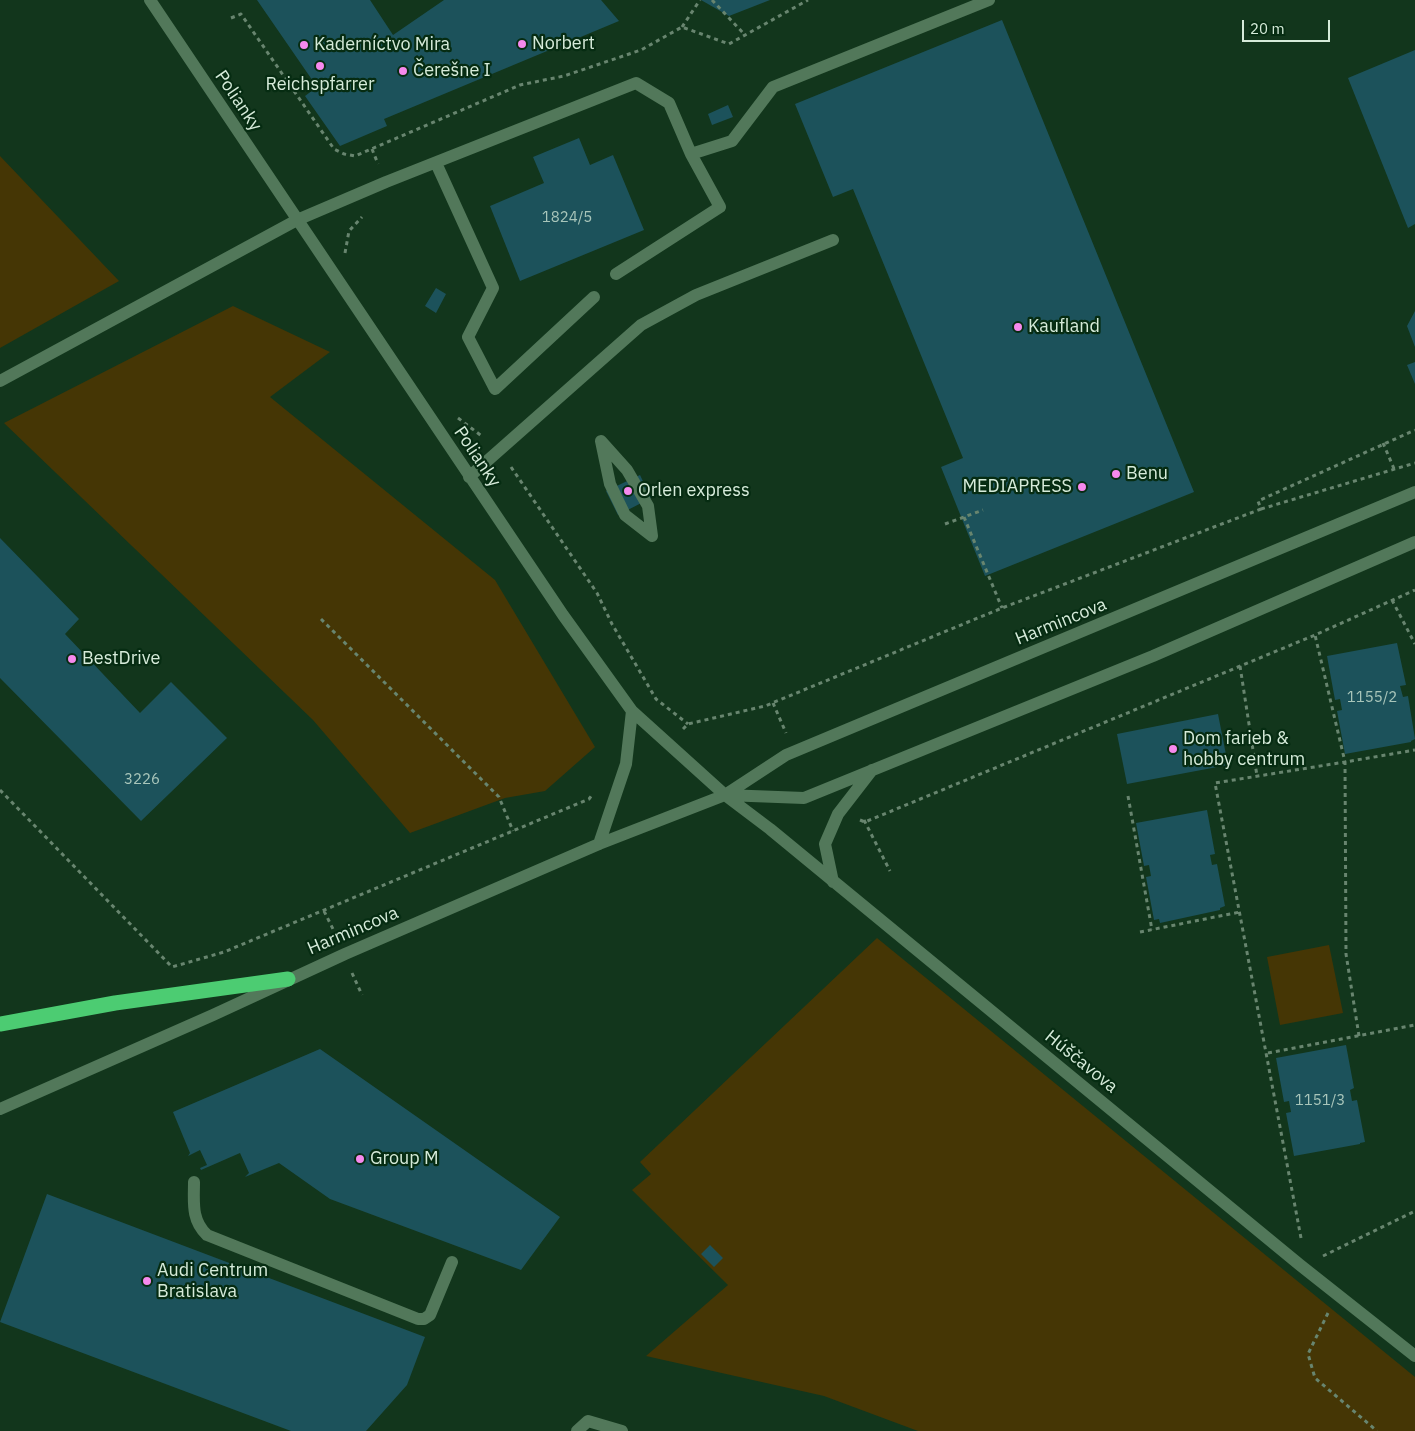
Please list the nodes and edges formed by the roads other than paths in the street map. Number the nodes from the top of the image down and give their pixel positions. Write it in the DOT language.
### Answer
graph roads {
  1 [pos="150,0"];
  2 [pos="989,0"];
  3 [pos="691,154"];
  4 [pos="436,163"];
  5 [pos="297,220"];
  6 [pos="833,240"];
  7 [pos="616,274"];
  8 [pos="594,297"];
  9 [pos="0,381"];
  10 [pos="470,477"];
  11 [pos="1415,492"];
  12 [pos="652,536"];
  13 [pos="1415,542"];
  14 [pos="632,711"];
  15 [pos="872,770"];
  16 [pos="725,795"];
  17 [pos="600,844"];
  18 [pos="833,882"];
  19 [pos="288,979"];
  20 [pos="0,1024"];
  21 [pos="0,1109"];
  22 [pos="194,1182"];
  23 [pos="452,1262"];
  24 [pos="1415,1356"];
  25 [pos="577,1431"];
  26 [pos="622,1431"];
  1 -- 5 [label="street, Polianky"];
  2 -- 3 [label="street"];
  3 -- 4 [label="street"];
  3 -- 7 [label="street"];
  4 -- 5 [label="street"];
  4 -- 8 [label="street"];
  5 -- 9 [label="street"];
  5 -- 10 [label="street, Polianky"];
  6 -- 10 [label="street"];
  10 -- 14 [label="street, Polianky"];
  11 -- 16 [label="street, Harmincova"];
  12 -- 12 [label="street"];
  13 -- 15 [label="street, Harmincova"];
  14 -- 16 [label="street, Polianky"];
  14 -- 17 [label="street"];
  15 -- 16 [label="street, Harmincova"];
  15 -- 18 [label="street"];
  16 -- 17 [label="street, Harmincova"];
  16 -- 18 [label="street, Húščavova"];
  17 -- 19 [label="street, Harmincova"];
  18 -- 24 [label="street, Húščavova"];
  19 -- 20 [label="highway"];
  19 -- 21 [label="street, Harmincova"];
  22 -- 23 [label="street"];
  25 -- 26 [label="street"];
}
